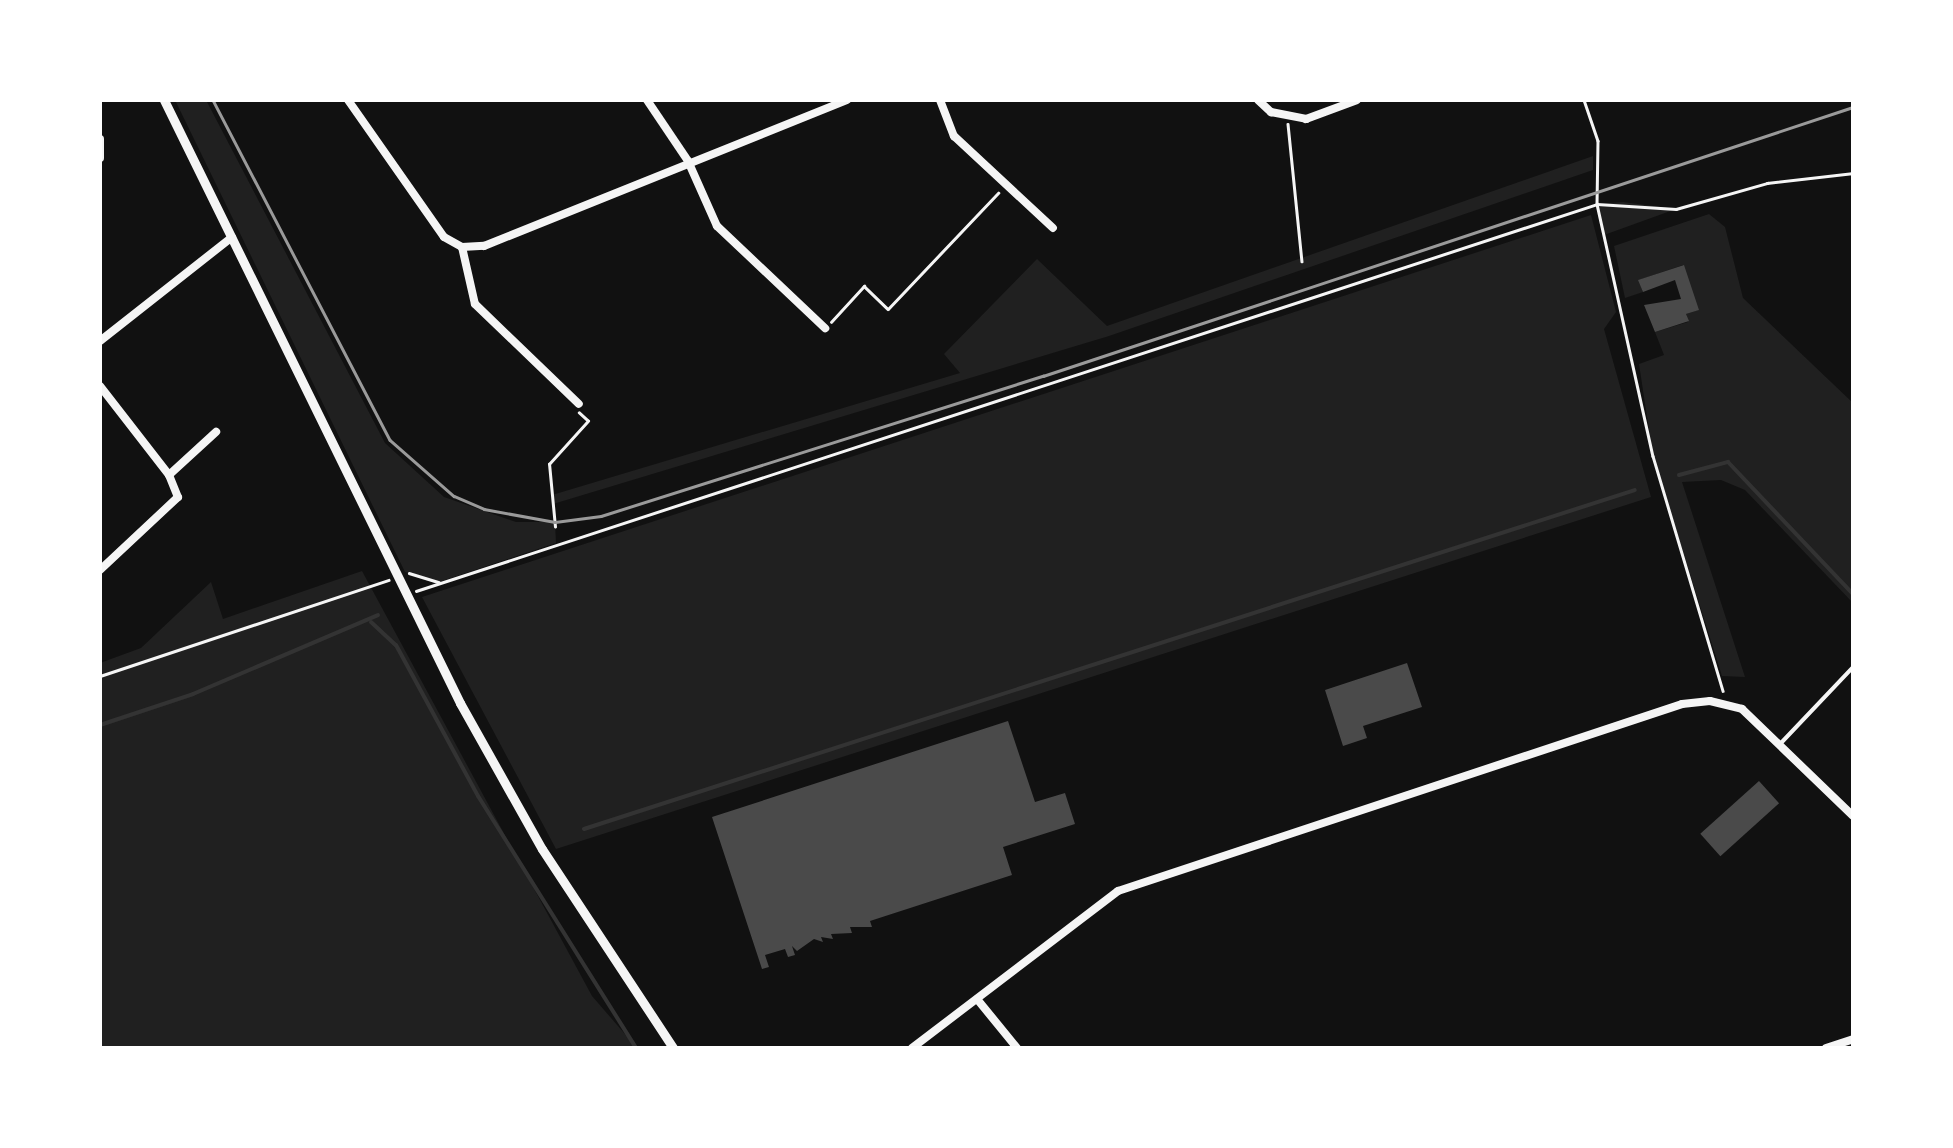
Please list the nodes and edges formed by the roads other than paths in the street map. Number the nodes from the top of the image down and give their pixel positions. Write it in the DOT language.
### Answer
graph roads {
  1 [pos="164,100"];
  2 [pos="348,100"];
  3 [pos="646,100"];
  4 [pos="847,100"];
  5 [pos="940,100"];
  6 [pos="1258,100"];
  7 [pos="1356,100"];
  8 [pos="100,139"];
  9 [pos="100,158"];
  10 [pos="688,161"];
  11 [pos="1052,228"];
  12 [pos="232,237"];
  13 [pos="462,247"];
  14 [pos="825,328"];
  15 [pos="100,341"];
  16 [pos="100,386"];
  17 [pos="579,404"];
  18 [pos="216,432"];
  19 [pos="169,474"];
  20 [pos="100,570"];
  21 [pos="1853,667"];
  22 [pos="1781,742"];
  23 [pos="1853,816"];
  24 [pos="977,998"];
  25 [pos="1853,1039"];
  26 [pos="673,1048"];
  27 [pos="912,1048"];
  28 [pos="1018,1048"];
  29 [pos="1826,1048"];
  1 -- 12 [label="street"];
  2 -- 13 [label="street"];
  3 -- 10 [label="street"];
  4 -- 10 [label="street"];
  5 -- 11 [label="street"];
  6 -- 7 [label="street"];
  8 -- 9 [label="street"];
  10 -- 13 [label="street"];
  10 -- 14 [label="street"];
  12 -- 15 [label="street"];
  12 -- 26 [label="street"];
  13 -- 17 [label="street"];
  16 -- 19 [label="street"];
  18 -- 19 [label="street"];
  19 -- 20 [label="street"];
  21 -- 22 [label="lane"];
  22 -- 23 [label="street"];
  22 -- 24 [label="street"];
  24 -- 27 [label="street"];
  24 -- 28 [label="street"];
  25 -- 29 [label="street"];
}
